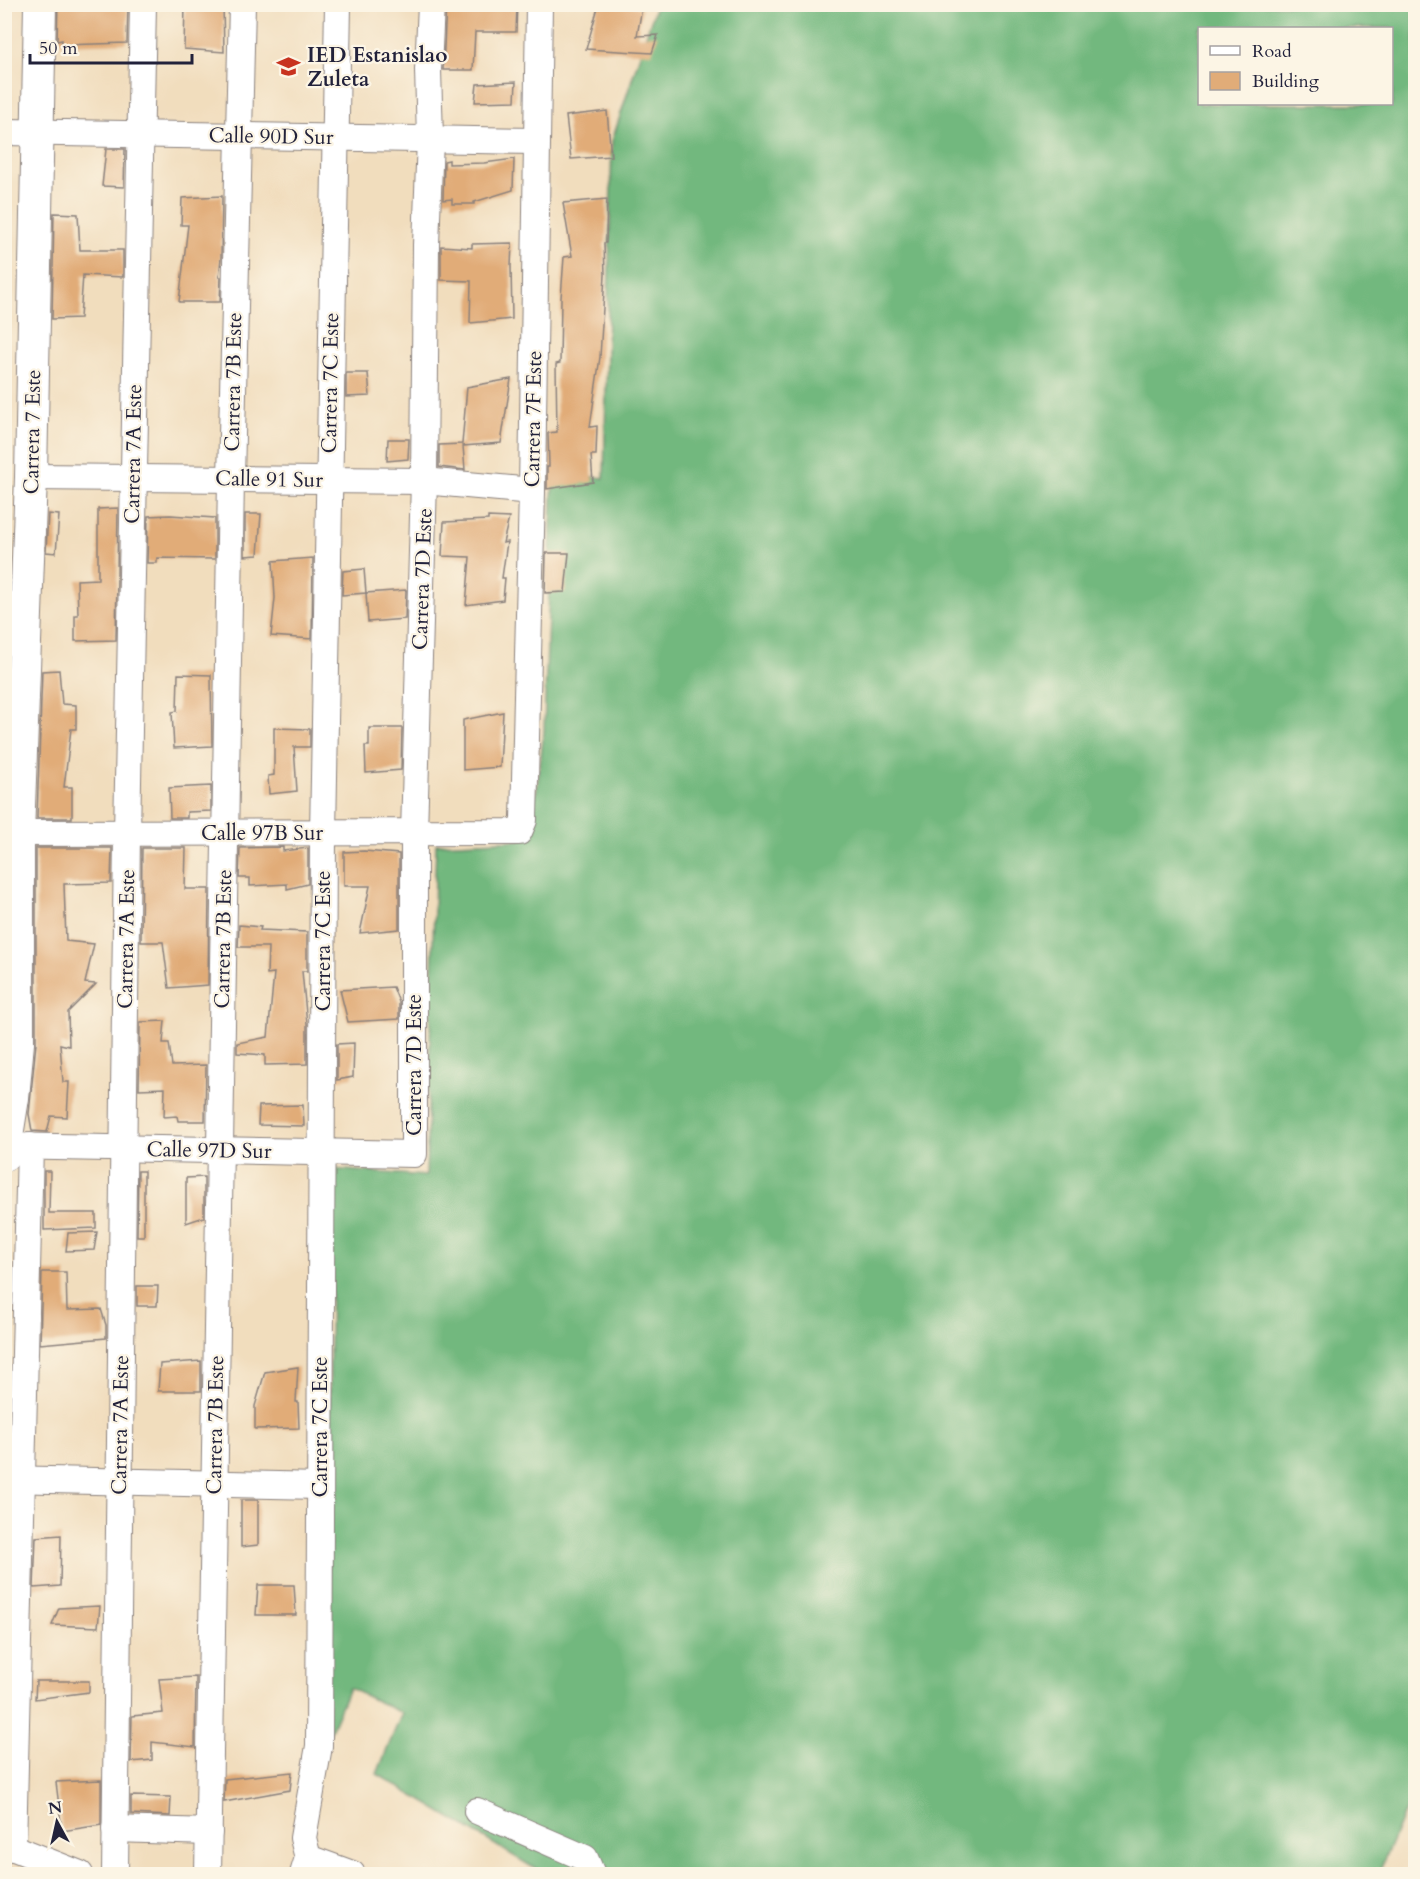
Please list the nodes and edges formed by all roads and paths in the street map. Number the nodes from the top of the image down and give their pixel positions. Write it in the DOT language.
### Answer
graph roads {
  1 [pos="40,4"];
  2 [pos="143,4"];
  3 [pos="242,4"];
  4 [pos="338,4"];
  5 [pos="431,4"];
  6 [pos="539,4"];
  7 [pos="4,132"];
  8 [pos="39,132"];
  9 [pos="140,134"];
  10 [pos="238,136"];
  11 [pos="335,138"];
  12 [pos="430,138"];
  13 [pos="537,141"];
  14 [pos="18,477"];
  15 [pos="133,478"];
  16 [pos="231,479"];
  17 [pos="328,480"];
  18 [pos="424,481"];
  19 [pos="532,490"];
  20 [pos="519,832"];
  21 [pos="224,833"];
  22 [pos="323,833"];
  23 [pos="414,833"];
  24 [pos="11,834"];
  25 [pos="127,834"];
  26 [pos="11,1148"];
  27 [pos="124,1148"];
  28 [pos="220,1150"];
  29 [pos="323,1152"];
  30 [pos="414,1154"];
  31 [pos="13,1479"];
  32 [pos="120,1482"];
  33 [pos="214,1484"];
  34 [pos="320,1486"];
  35 [pos="477,1811"];
  36 [pos="115,1829"];
  37 [pos="209,1832"];
  38 [pos="9,1846"];
  39 [pos="305,1866"];
  40 [pos="592,1872"];
  41 [pos="80,1875"];
  42 [pos="114,1875"];
  43 [pos="208,1875"];
  44 [pos="352,1875"];
  1 -- 8 [label="street, Carrera 7 Este"];
  2 -- 9 [label="street, Carrera 7A Este"];
  3 -- 10 [label="street, Carrera 7B Este"];
  4 -- 11 [label="street, Carrera 7C Este"];
  5 -- 12 [label="street, Carrera 7D Este"];
  6 -- 13 [label="street, Carrera 7F Este"];
  7 -- 8 [label="street, Calle 90D Sur"];
  8 -- 9 [label="street, Calle 90D Sur"];
  8 -- 14 [label="street, Carrera 7 Este"];
  9 -- 10 [label="street, Calle 90D Sur"];
  9 -- 15 [label="street, Carrera 7A Este"];
  10 -- 11 [label="street, Calle 90D Sur"];
  10 -- 16 [label="street, Carrera 7B Este"];
  11 -- 12 [label="street, Calle 90D Sur"];
  11 -- 17 [label="street, Carrera 7C Este"];
  12 -- 13 [label="street, Calle 90D Sur"];
  12 -- 18 [label="street, Carrera 7D Este"];
  13 -- 19 [label="street, Carrera 7F Este"];
  14 -- 15 [label="street, Calle 91 Sur"];
  14 -- 24 [label="street, Carrera 7 Este"];
  15 -- 16 [label="street, Calle 91 Sur"];
  15 -- 25 [label="street, Carrera 7A Este"];
  16 -- 17 [label="street, Calle 91 Sur"];
  16 -- 21 [label="street, Carrera 7B Este"];
  17 -- 18 [label="street, Calle 91 Sur"];
  17 -- 22 [label="street, Carrera 7C Este"];
  18 -- 19 [label="street, Calle 91 Sur"];
  18 -- 23 [label="street, Carrera 7D Este"];
  19 -- 20 [label="street, Carrera 7F Este"];
  20 -- 23 [label="street, Calle 97B Sur"];
  21 -- 22 [label="street, Calle 97B Sur"];
  21 -- 25 [label="street, Calle 97B Sur"];
  21 -- 28 [label="street, Carrera 7B Este"];
  22 -- 23 [label="street, Calle 97B Sur"];
  22 -- 29 [label="street, Carrera 7C Este"];
  23 -- 30 [label="street, Carrera 7D Este"];
  24 -- 25 [label="street, Calle 97B Sur"];
  24 -- 26 [label="street, Carrera 7 Este"];
  25 -- 27 [label="street, Carrera 7A Este"];
  26 -- 27 [label="street, Calle 97D Sur"];
  26 -- 31 [label="street, Carrera 7 Este"];
  27 -- 28 [label="street, Calle 97D Sur"];
  27 -- 32 [label="street, Carrera 7A Este"];
  28 -- 29 [label="street, Calle 97D Sur"];
  28 -- 33 [label="street, Carrera 7B Este"];
  29 -- 30 [label="street, Calle 97D Sur"];
  29 -- 34 [label="street, Carrera 7C Este"];
  31 -- 32 [label="street"];
  31 -- 38 [label="street, Carrera 7 Este"];
  32 -- 33 [label="street"];
  32 -- 36 [label="street, Carrera 7A Este"];
  33 -- 34 [label="street"];
  33 -- 37 [label="street, Carrera 7B Este"];
  34 -- 39 [label="street, Carrera 7C Este"];
  35 -- 40 [label="street"];
  36 -- 37 [label="street"];
  36 -- 42 [label="street, Carrera 7A Este"];
  37 -- 43 [label="street, Carrera 7B Este"];
  38 -- 41 [label="street"];
  39 -- 44 [label="street"];
}
